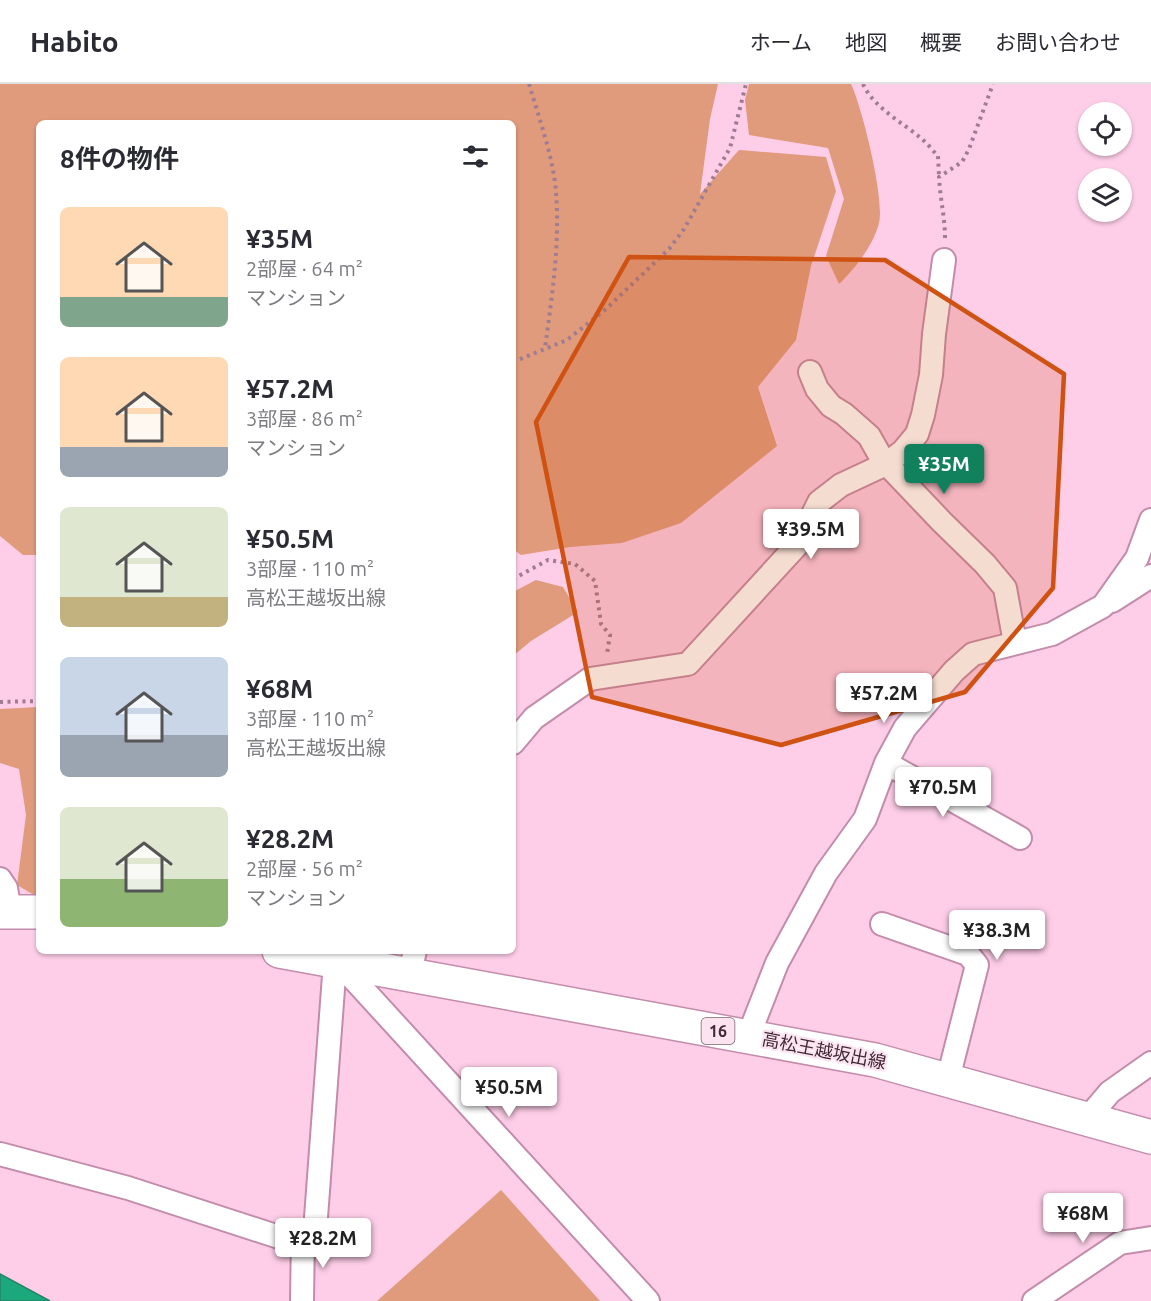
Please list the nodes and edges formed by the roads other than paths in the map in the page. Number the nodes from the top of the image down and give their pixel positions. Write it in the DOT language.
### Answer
graph roads {
  1 [pos="945,260"];
  2 [pos="810,372"];
  3 [pos="886,464"];
  4 [pos="1149,537"];
  5 [pos="1151,576"];
  6 [pos="1103,606"];
  7 [pos="1015,643"];
  8 [pos="516,739"];
  9 [pos="886,763"];
  10 [pos="1020,838"];
  11 [pos="0,879"];
  12 [pos="16,912"];
  13 [pos="882,924"];
  14 [pos="295,954"];
  15 [pos="337,962"];
  16 [pos="412,963"];
  17 [pos="748,1037"];
  18 [pos="1151,1063"];
  19 [pos="948,1079"];
  20 [pos="1087,1119"];
  21 [pos="1151,1137"];
  22 [pos="0,1154"];
  23 [pos="303,1236"];
  24 [pos="1151,1238"];
  25 [pos="302,1301"];
  26 [pos="648,1301"];
  27 [pos="1034,1301"];
  1 -- 3 [label="street"];
  2 -- 3 [label="street"];
  3 -- 7 [label="street"];
  3 -- 8 [label="street"];
  4 -- 6 [label="street"];
  5 -- 6 [label="street"];
  6 -- 7 [label="street"];
  7 -- 9 [label="street"];
  9 -- 10 [label="street"];
  9 -- 17 [label="street"];
  11 -- 12 [label="street"];
  13 -- 19 [label="street"];
  14 -- 15 [label="main road, 高松王越坂出線 / 16"];
  15 -- 16 [label="main road, 高松王越坂出線 / 16"];
  15 -- 23 [label="street"];
  15 -- 26 [label="street"];
  16 -- 17 [label="main road, 高松王越坂出線 / 16"];
  17 -- 19 [label="main road, 高松王越坂出線 / 16"];
  18 -- 20 [label="street"];
  19 -- 20 [label="main road, 高松王越坂出線 / 16"];
  20 -- 21 [label="main road, 高松王越坂出線 / 16"];
  22 -- 23 [label="street"];
  23 -- 25 [label="street"];
  24 -- 27 [label="street"];
}
